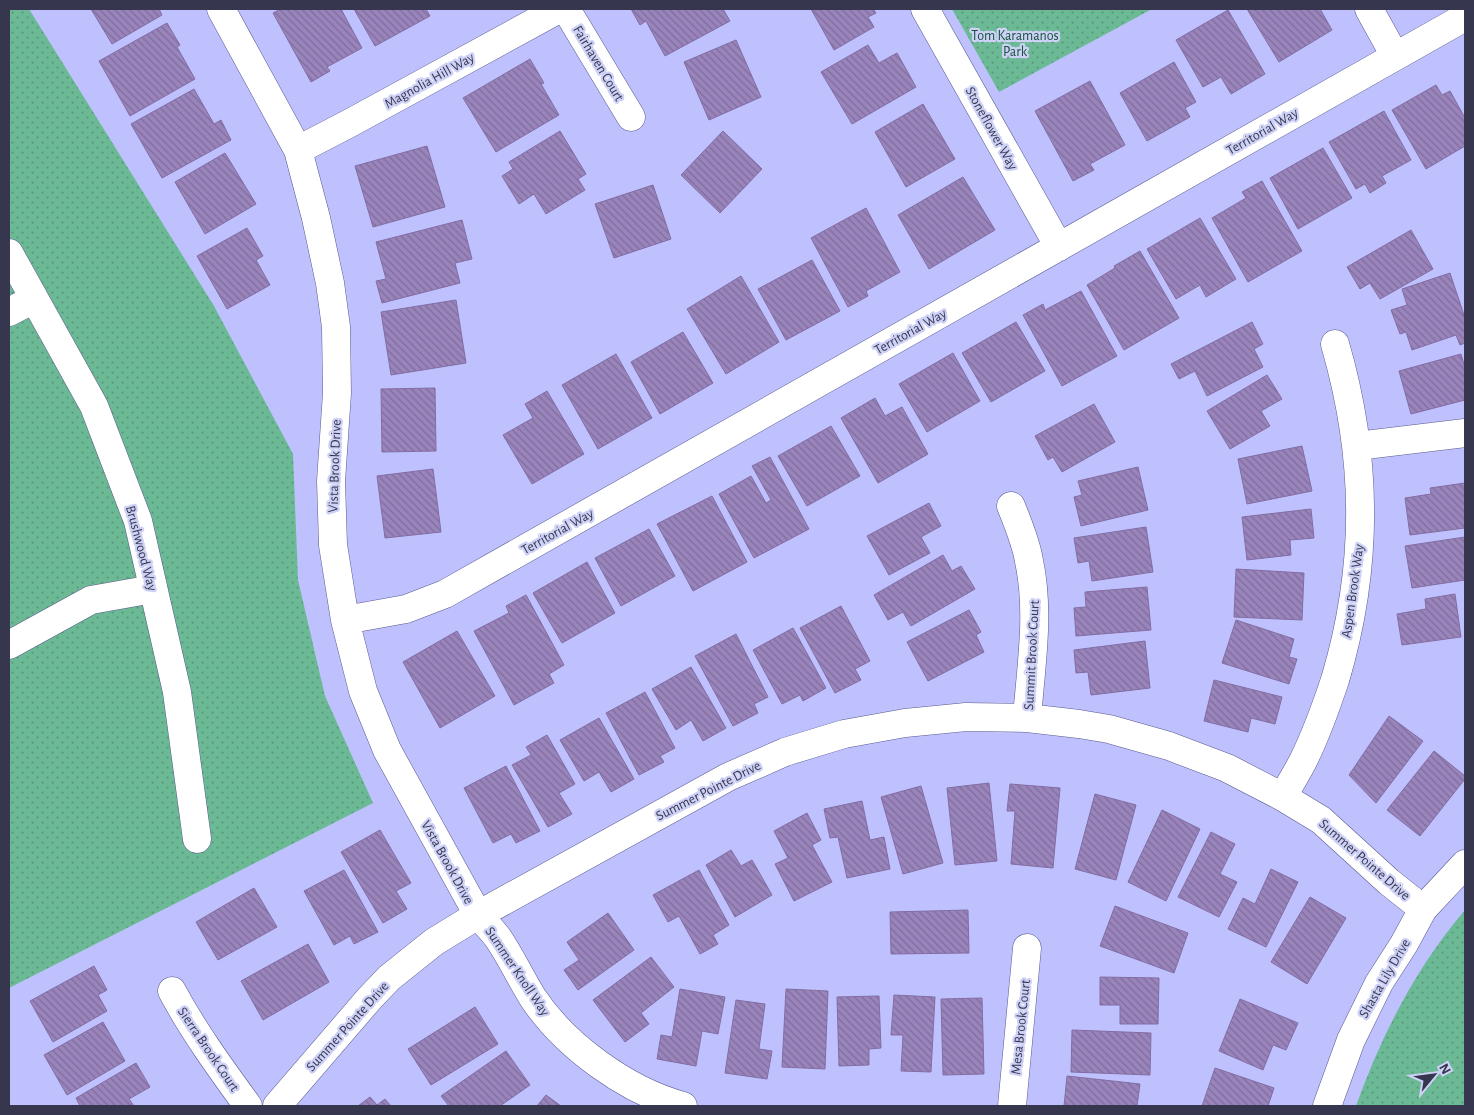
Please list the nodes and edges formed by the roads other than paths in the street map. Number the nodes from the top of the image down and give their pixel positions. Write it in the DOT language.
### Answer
graph roads {
  1 [pos="221,9"];
  2 [pos="558,9"];
  3 [pos="566,9"];
  4 [pos="925,9"];
  5 [pos="1369,9"];
  6 [pos="1465,17"];
  7 [pos="1395,56"];
  8 [pos="631,117"];
  9 [pos="298,150"];
  10 [pos="1059,247"];
  11 [pos="9,253"];
  12 [pos="34,299"];
  13 [pos="9,312"];
  14 [pos="1335,344"];
  15 [pos="1465,433"];
  16 [pos="1357,446"];
  17 [pos="1010,506"];
  18 [pos="153,589"];
  19 [pos="345,620"];
  20 [pos="9,645"];
  21 [pos="1028,718"];
  22 [pos="1283,797"];
  23 [pos="197,839"];
  24 [pos="1465,864"];
  25 [pos="1423,909"];
  26 [pos="478,915"];
  27 [pos="1028,948"];
  28 [pos="172,991"];
  29 [pos="248,1106"];
  30 [pos="277,1106"];
  31 [pos="683,1106"];
  32 [pos="1012,1106"];
  33 [pos="1327,1106"];
  1 -- 9 [label="street, Vista Brook Drive"];
  2 -- 9 [label="street, Magnolia Hill Way"];
  3 -- 8 [label="street, Fairhaven Court"];
  4 -- 10 [label="street, Stoneflower Way"];
  5 -- 7 [label="street"];
  6 -- 7 [label="street, Territorial Way"];
  7 -- 10 [label="street, Territorial Way"];
  9 -- 19 [label="street, Vista Brook Drive"];
  10 -- 19 [label="street, Territorial Way"];
  11 -- 12 [label="street, Brushwood Way"];
  12 -- 13 [label="street"];
  12 -- 18 [label="street, Brushwood Way"];
  14 -- 16 [label="street, Aspen Brook Way"];
  15 -- 16 [label="street"];
  16 -- 22 [label="street, Aspen Brook Way"];
  17 -- 21 [label="street, Summit Brook Court"];
  18 -- 20 [label="street"];
  18 -- 23 [label="street, Brushwood Way"];
  19 -- 26 [label="street, Vista Brook Drive"];
  21 -- 22 [label="street, Summer Pointe Drive"];
  21 -- 26 [label="street, Summer Pointe Drive"];
  22 -- 25 [label="street, Summer Pointe Drive"];
  24 -- 25 [label="street, Shasta Lily Drive"];
  25 -- 33 [label="street, Shasta Lily Drive"];
  26 -- 30 [label="street, Summer Pointe Drive"];
  26 -- 31 [label="street, Summer Knoll Way"];
  27 -- 32 [label="street, Mesa Brook Court"];
  28 -- 29 [label="street, Sierra Brook Court"];
}
